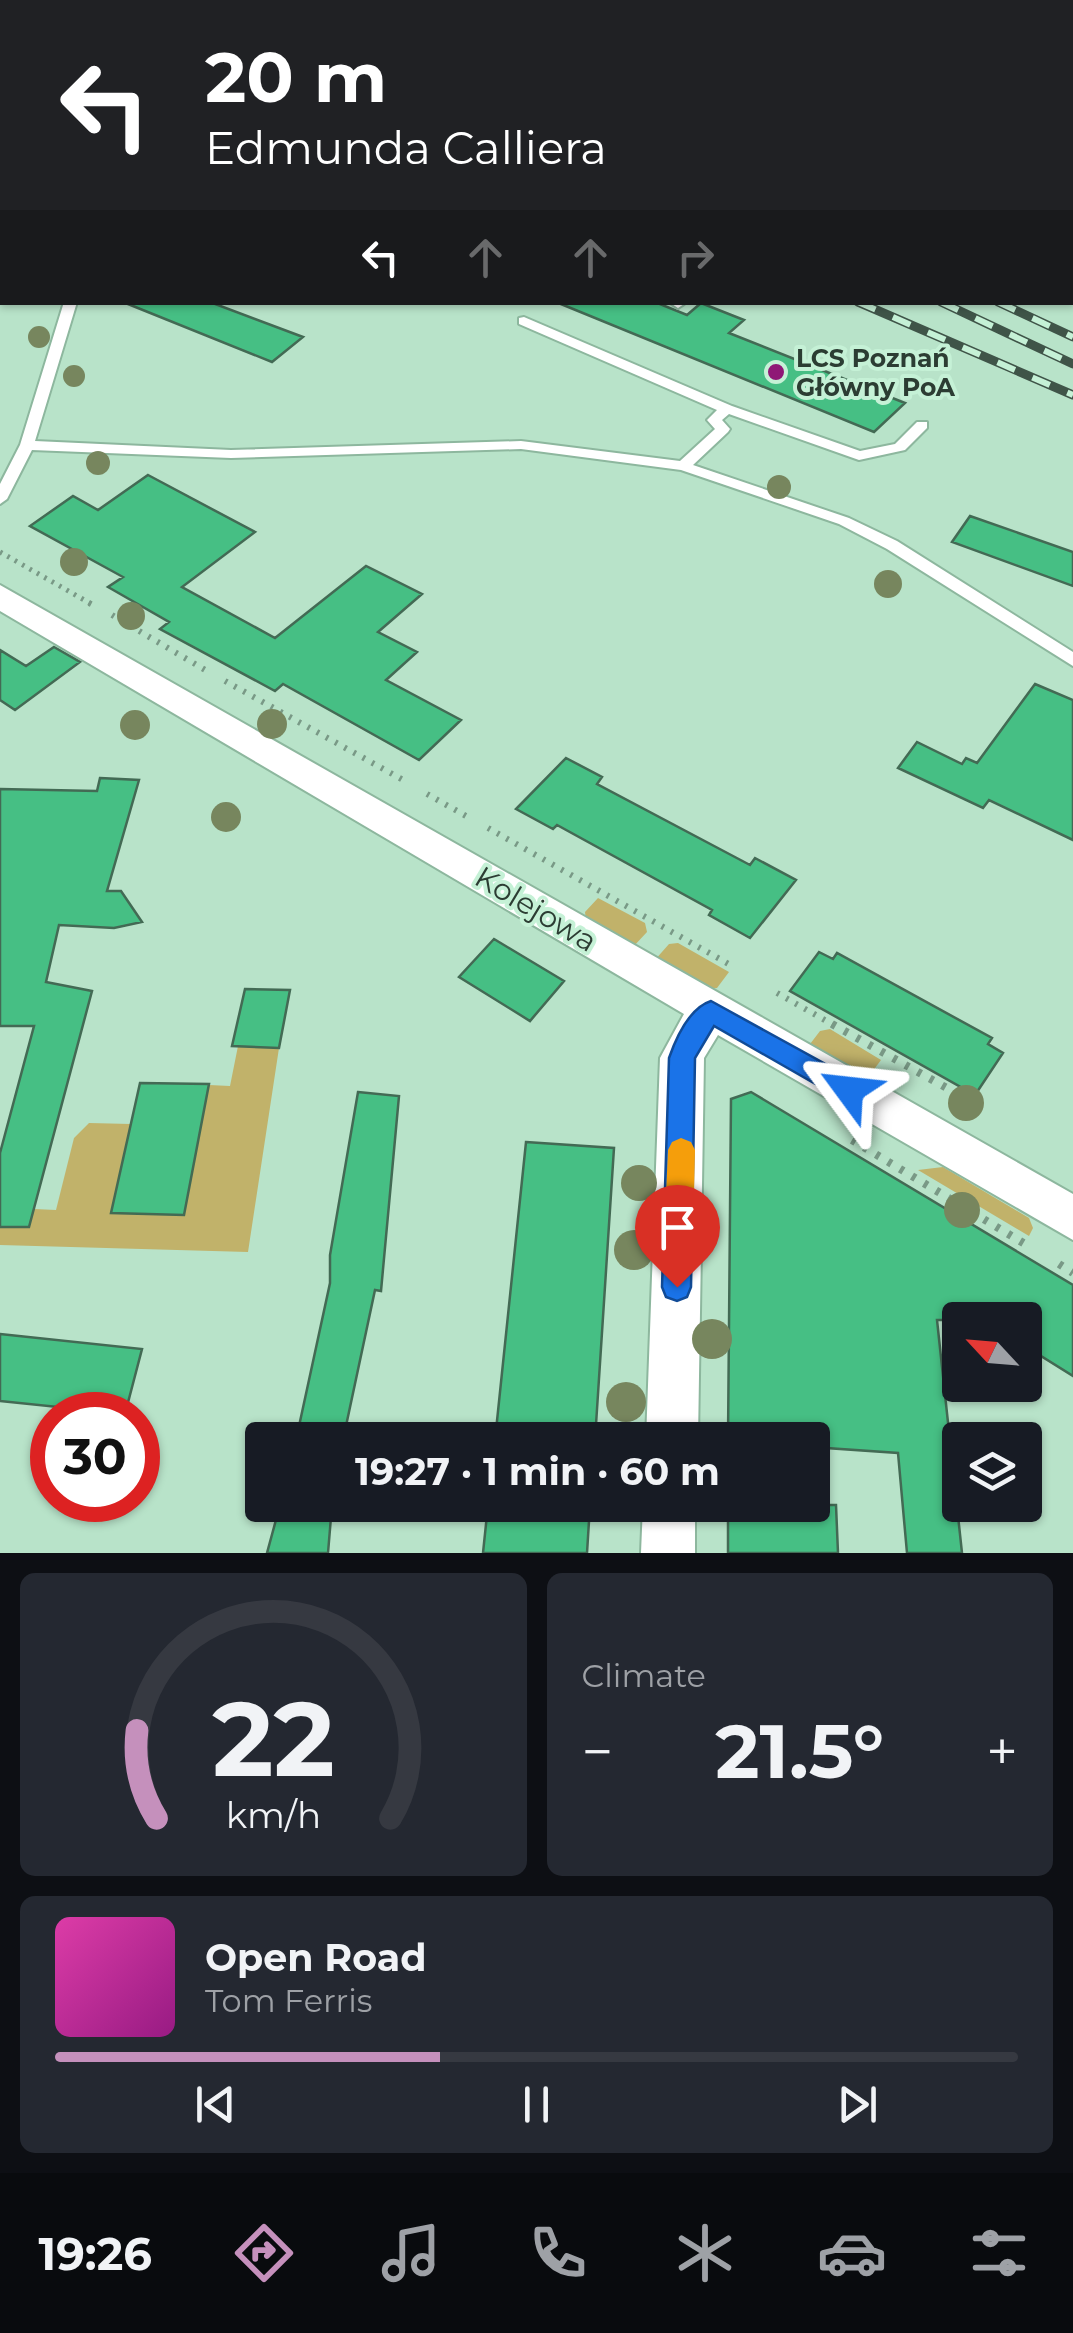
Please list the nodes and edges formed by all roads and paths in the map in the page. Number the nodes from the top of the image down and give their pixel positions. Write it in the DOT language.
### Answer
graph roads {
  1 [pos="70,305"];
  2 [pos="524,321"];
  3 [pos="727,409"];
  4 [pos="922,424"];
  5 [pos="27,445"];
  6 [pos="683,466"];
  7 [pos="0,500"];
  8 [pos="0,552"];
  9 [pos="0,596"];
  10 [pos="92,605"];
  11 [pos="112,614"];
  12 [pos="1073,660"];
  13 [pos="207,671"];
  14 [pos="225,681"];
  15 [pos="405,781"];
  16 [pos="427,794"];
  17 [pos="466,816"];
  18 [pos="488,828"];
  19 [pos="734,967"];
  20 [pos="777,992"];
  21 [pos="711,1012"];
  22 [pos="978,1106"];
  23 [pos="846,1136"];
  24 [pos="1073,1219"];
  25 [pos="1025,1244"];
  26 [pos="1059,1264"];
  27 [pos="1073,1273"];
  28 [pos="672,1422"];
  29 [pos="669,1522"];
  30 [pos="668,1553"];
  1 -- 5 [label="lane"];
  2 -- 3 [label="lane"];
  3 -- 4 [label="lane"];
  3 -- 6 [label="lane"];
  5 -- 6 [label="lane"];
  5 -- 7 [label="lane"];
  6 -- 12 [label="lane"];
  8 -- 10 [label="path"];
  9 -- 21 [label="street, Kolejowa"];
  11 -- 13 [label="path"];
  14 -- 15 [label="path"];
  16 -- 17 [label="path"];
  18 -- 19 [label="path"];
  20 -- 22 [label="path"];
  21 -- 24 [label="street, Kolejowa"];
  21 -- 28 [label="street"];
  23 -- 25 [label="path"];
  26 -- 27 [label="path"];
  29 -- 30 [label="street"];
}
